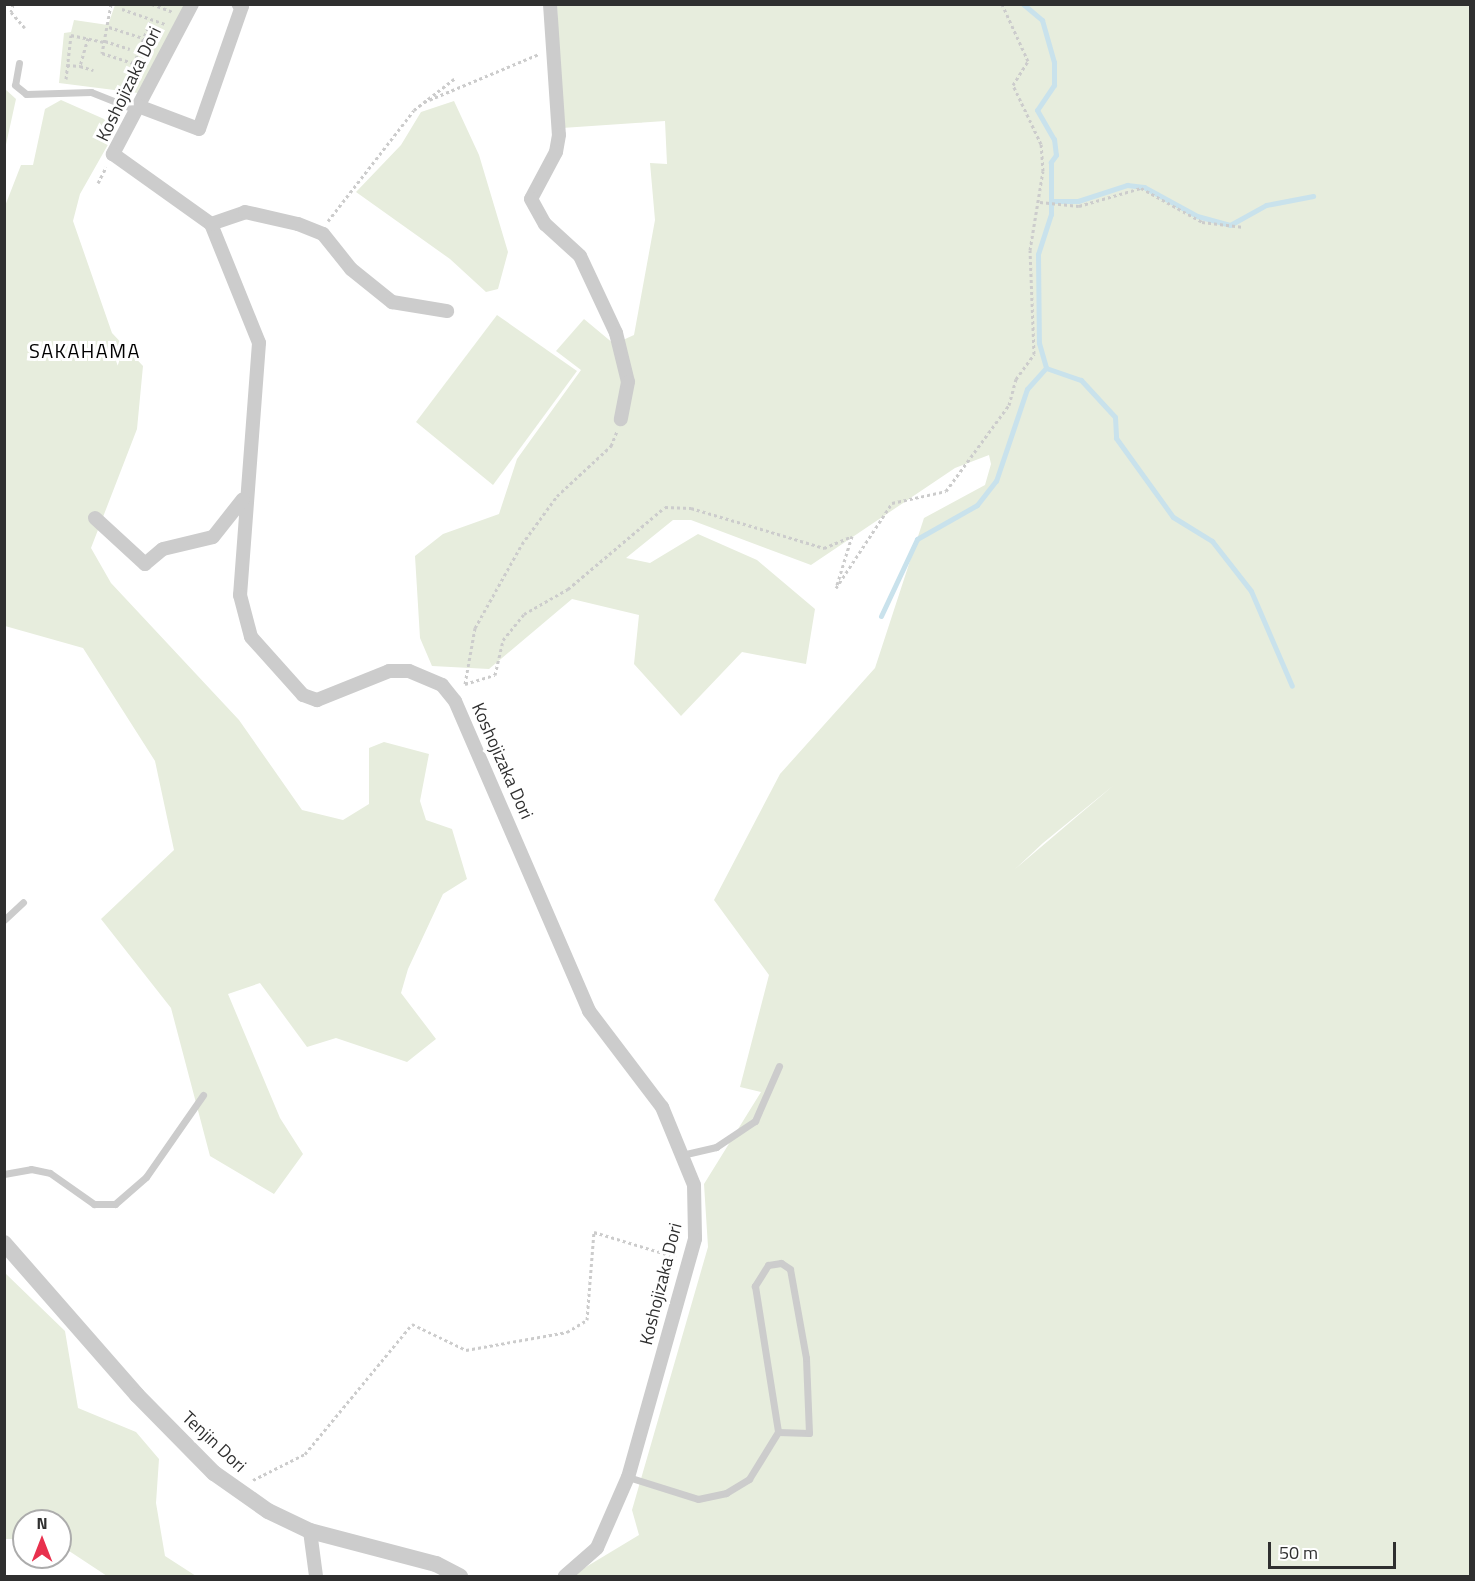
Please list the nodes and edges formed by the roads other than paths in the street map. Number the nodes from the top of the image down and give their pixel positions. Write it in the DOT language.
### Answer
graph roads {
  1 [pos="192,4"];
  2 [pos="238,4"];
  3 [pos="550,4"];
  4 [pos="19,63"];
  5 [pos="137,108"];
  6 [pos="211,224"];
  7 [pos="447,311"];
  8 [pos="621,419"];
  9 [pos="243,499"];
  10 [pos="95,518"];
  11 [pos="23,902"];
  12 [pos="4,920"];
  13 [pos="779,1066"];
  14 [pos="203,1095"];
  15 [pos="686,1154"];
  16 [pos="4,1174"];
  17 [pos="4,1243"];
  18 [pos="778,1432"];
  19 [pos="628,1477"];
  20 [pos="310,1531"];
  21 [pos="316,1576"];
  22 [pos="459,1576"];
  23 [pos="565,1576"];
  1 -- 5 [label="street, Koshojizaka Dori"];
  2 -- 5 [label="street"];
  3 -- 8 [label="street"];
  4 -- 5 [label="lane"];
  5 -- 6 [label="street, Koshojizaka Dori"];
  6 -- 7 [label="street"];
  6 -- 9 [label="street, Koshojizaka Dori"];
  9 -- 10 [label="street"];
  9 -- 15 [label="street, Koshojizaka Dori"];
  11 -- 12 [label="lane"];
  13 -- 15 [label="lane"];
  14 -- 16 [label="lane"];
  15 -- 19 [label="street, Koshojizaka Dori"];
  17 -- 20 [label="street, Tenjin Dori"];
  18 -- 18 [label="lane"];
  18 -- 19 [label="lane"];
  19 -- 23 [label="street, Koshojizaka Dori"];
  20 -- 21 [label="street"];
  20 -- 22 [label="street, Tenjin Dori"];
}
